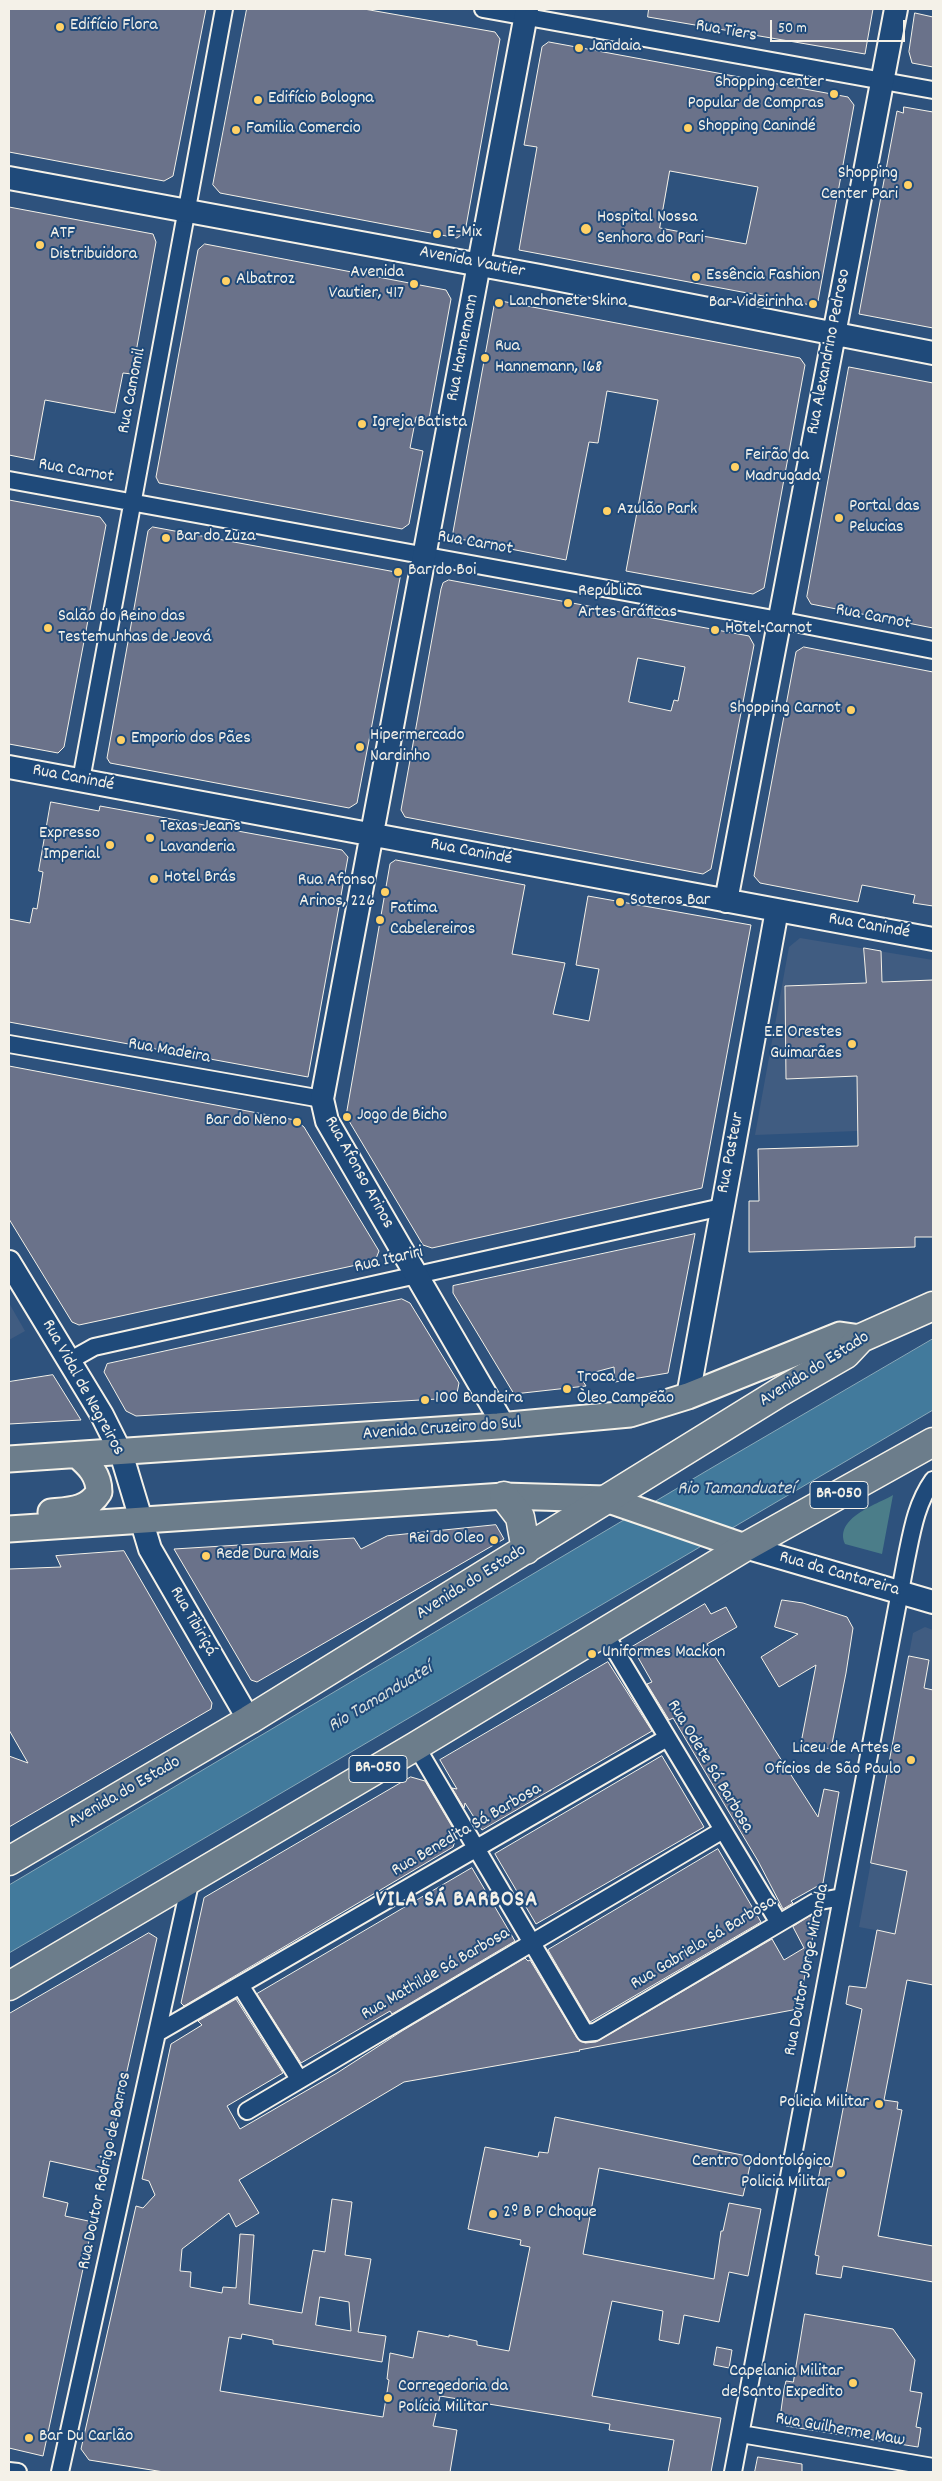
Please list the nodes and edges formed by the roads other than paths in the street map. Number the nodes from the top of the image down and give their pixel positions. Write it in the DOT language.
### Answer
graph roads {
  1 [pos="224,9"];
  2 [pos="483,9"];
  3 [pos="896,9"];
  4 [pos="526,13"];
  5 [pos="882,80"];
  6 [pos="933,90"];
  7 [pos="9,178"];
  8 [pos="187,210"];
  9 [pos="479,264"];
  10 [pos="833,333"];
  11 [pos="933,353"];
  12 [pos="9,480"];
  13 [pos="132,502"];
  14 [pos="424,556"];
  15 [pos="779,620"];
  16 [pos="933,650"];
  17 [pos="9,767"];
  18 [pos="81,780"];
  19 [pos="372,835"];
  20 [pos="726,901"];
  21 [pos="777,910"];
  22 [pos="933,939"];
  23 [pos="9,1044"];
  24 [pos="322,1099"];
  25 [pos="722,1207"];
  26 [pos="9,1262"];
  27 [pos="416,1275"];
  28 [pos="933,1306"];
  29 [pos="861,1338"];
  30 [pos="69,1362"];
  31 [pos="688,1396"];
  32 [pos="504,1426"];
  33 [pos="933,1442"];
  34 [pos="121,1453"];
  35 [pos="77,1455"];
  36 [pos="9,1459"];
  37 [pos="933,1480"];
  38 [pos="504,1496"];
  39 [pos="606,1499"];
  40 [pos="9,1515"];
  41 [pos="142,1521"];
  42 [pos="9,1529"];
  43 [pos="745,1547"];
  44 [pos="526,1550"];
  45 [pos="900,1593"];
  46 [pos="933,1602"];
  47 [pos="604,1632"];
  48 [pos="249,1720"];
  49 [pos="667,1738"];
  50 [pos="416,1746"];
  51 [pos="723,1830"];
  52 [pos="476,1848"];
  53 [pos="9,1860"];
  54 [pos="191,1879"];
  55 [pos="842,1897"];
  56 [pos="779,1923"];
  57 [pos="532,1942"];
  58 [pos="240,1985"];
  59 [pos="9,1986"];
  60 [pos="156,2033"];
  61 [pos="299,2078"];
  62 [pos="247,2110"];
  63 [pos="741,2434"];
  64 [pos="933,2468"];
  65 [pos="9,2471"];
  66 [pos="18,2472"];
  67 [pos="60,2472"];
  68 [pos="733,2472"];
  1 -- 8 [label="street, Rua Camomil"];
  2 -- 4 [label="street, Rua Tiers"];
  3 -- 5 [label="street, Rua Alexandrino Pedroso"];
  4 -- 5 [label="street, Rua Tiers"];
  4 -- 9 [label="street, Rua Hannemann"];
  5 -- 6 [label="street, Rua Tiers"];
  5 -- 10 [label="street, Rua Alexandrino Pedroso"];
  7 -- 8 [label="street, Avenida Vautier"];
  8 -- 9 [label="street, Avenida Vautier"];
  8 -- 13 [label="street, Rua Camomil"];
  9 -- 10 [label="street, Avenida Vautier"];
  9 -- 14 [label="street, Rua Hannemann"];
  10 -- 11 [label="street, Avenida Vautier"];
  10 -- 15 [label="street, Rua Alexandrino Pedroso"];
  12 -- 13 [label="street, Rua Carnot"];
  13 -- 14 [label="street, Rua Carnot"];
  13 -- 18 [label="street, Rua Camomil"];
  14 -- 15 [label="street, Rua Carnot"];
  14 -- 19 [label="street, Rua Hannemann"];
  15 -- 16 [label="street, Rua Carnot"];
  15 -- 20 [label="street, Rua Alexandrino Pedroso"];
  17 -- 18 [label="street, Rua Canindé"];
  18 -- 19 [label="street, Rua Canindé"];
  19 -- 20 [label="street, Rua Canindé"];
  19 -- 24 [label="street, Rua Afonso Arinos"];
  20 -- 21 [label="street, Rua Canindé"];
  21 -- 22 [label="street, Rua Canindé"];
  21 -- 25 [label="street, Rua Pasteur"];
  23 -- 24 [label="street, Rua Madeira"];
  24 -- 27 [label="street, Rua Afonso Arinos"];
  25 -- 27 [label="street, Rua Itariri"];
  25 -- 31 [label="street, Rua Pasteur"];
  26 -- 30 [label="street, Rua Vidal de Negreiros"];
  27 -- 30 [label="street, Rua Itariri"];
  27 -- 32 [label="street, Rua Afonso Arinos"];
  28 -- 29 [label="highway, Avenida do Estado"];
  29 -- 31 [label="main road, Avenida Cruzeiro do Sul"];
  29 -- 39 [label="highway, Avenida do Estado"];
  30 -- 34 [label="street, Rua Vidal de Negreiros"];
  31 -- 32 [label="main road, Avenida Cruzeiro do Sul"];
  32 -- 34 [label="main road, Avenida Cruzeiro do Sul"];
  33 -- 43 [label="highway, BR-050"];
  34 -- 35 [label="main road, Avenida Cruzeiro do Sul"];
  34 -- 41 [label="street, Rua Vidal de Negreiros"];
  35 -- 36 [label="main road, Avenida Cruzeiro do Sul"];
  35 -- 40 [label="main road"];
  37 -- 45 [label="street, Rua Doutor Jorge Miranda"];
  38 -- 39 [label="main road"];
  38 -- 41 [label="main road"];
  38 -- 44 [label="highway"];
  39 -- 43 [label="main road"];
  39 -- 44 [label="highway, Avenida do Estado"];
  41 -- 42 [label="main road"];
  41 -- 48 [label="street, Rua Tibiriçá"];
  43 -- 45 [label="street, Rua da Cantareira"];
  43 -- 47 [label="highway, BR-050"];
  44 -- 48 [label="highway, Avenida do Estado"];
  45 -- 46 [label="street, Rua da Cantareira"];
  45 -- 55 [label="street, Rua Doutor Jorge Miranda"];
  47 -- 49 [label="street, Rua Odete Sá Barbosa"];
  47 -- 50 [label="highway, BR-050"];
  48 -- 53 [label="highway, Avenida do Estado"];
  49 -- 51 [label="street, Rua Odete Sá Barbosa"];
  49 -- 52 [label="street, Rua Benedita Sá Barbosa"];
  50 -- 52 [label="street"];
  50 -- 54 [label="highway, BR-050"];
  51 -- 56 [label="street, Rua Odete Sá Barbosa"];
  51 -- 57 [label="street, Rua Mathilde Sá Barbosa"];
  52 -- 57 [label="street"];
  52 -- 58 [label="street, Rua Benedita Sá Barbosa"];
  54 -- 59 [label="highway, BR-050"];
  54 -- 60 [label="street, Rua Doutor Rodrigo de Barros"];
  55 -- 56 [label="street, Rua Gabriela Sá Barbosa"];
  55 -- 63 [label="street, Rua Doutor Jorge Miranda"];
  56 -- 57 [label="street, Rua Gabriela Sá Barbosa"];
  57 -- 61 [label="street, Rua Mathilde Sá Barbosa"];
  58 -- 60 [label="street, Rua Benedita Sá Barbosa"];
  58 -- 61 [label="street"];
  60 -- 67 [label="street, Rua Doutor Rodrigo de Barros"];
  61 -- 62 [label="street, Rua Mathilde Sá Barbosa"];
  63 -- 64 [label="street, Rua Guilherme Maw"];
  63 -- 68 [label="street, Rua Doutor Jorge Miranda"];
  65 -- 66 [label="street"];
}
